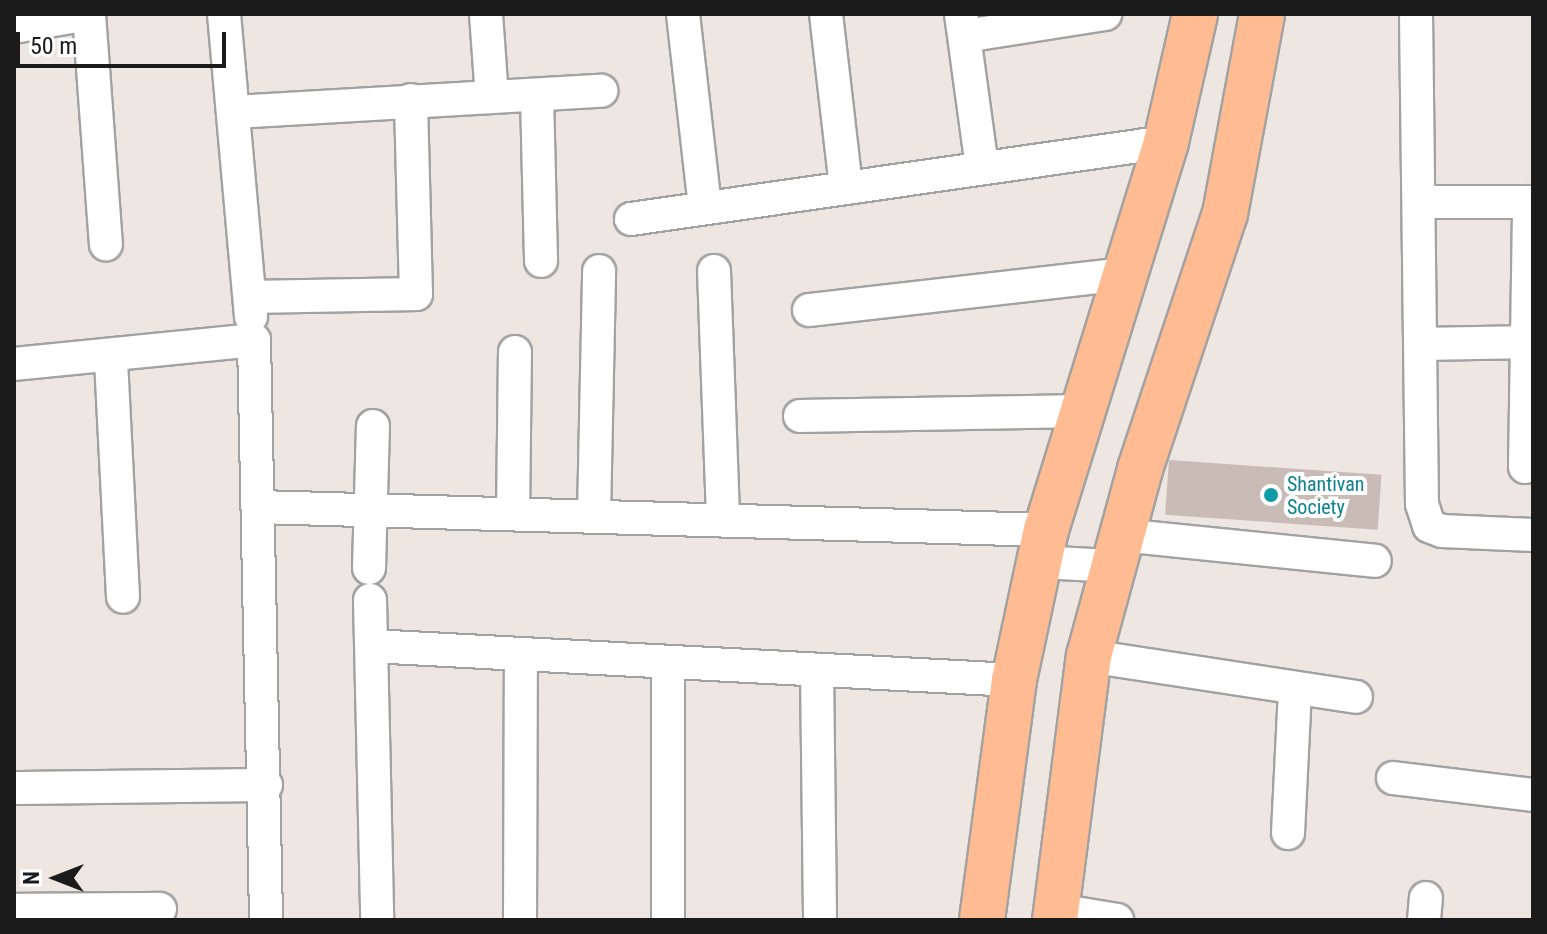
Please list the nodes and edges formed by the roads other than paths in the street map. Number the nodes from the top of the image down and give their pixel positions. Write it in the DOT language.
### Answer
graph roads {
  1 [pos="89,14"];
  2 [pos="224,14"];
  3 [pos="486,14"];
  4 [pos="683,14"];
  5 [pos="826,14"];
  6 [pos="1105,14"];
  7 [pos="1195,14"];
  8 [pos="1262,14"];
  9 [pos="1416,14"];
  10 [pos="963,25"];
  11 [pos="14,27"];
  12 [pos="601,91"];
  13 [pos="537,96"];
  14 [pos="492,97"];
  15 [pos="411,100"];
  16 [pos="233,112"];
  17 [pos="1166,142"];
  18 [pos="982,168"];
  19 [pos="846,188"];
  20 [pos="1419,202"];
  21 [pos="1531,202"];
  22 [pos="705,208"];
  23 [pos="631,219"];
  24 [pos="106,244"];
  25 [pos="541,261"];
  26 [pos="599,271"];
  27 [pos="714,271"];
  28 [pos="1127,274"];
  29 [pos="250,297"];
  30 [pos="809,310"];
  31 [pos="254,340"];
  32 [pos="1530,342"];
  33 [pos="1422,344"];
  34 [pos="515,352"];
  35 [pos="111,360"];
  36 [pos="14,364"];
  37 [pos="1083,411"];
  38 [pos="800,416"];
  39 [pos="373,426"];
  40 [pos="1525,467"];
  41 [pos="258,507"];
  42 [pos="370,510"];
  43 [pos="513,514"];
  44 [pos="594,516"];
  45 [pos="723,520"];
  46 [pos="1533,535"];
  47 [pos="1042,546"];
  48 [pos="1117,551"];
  49 [pos="1375,561"];
  50 [pos="369,568"];
  51 [pos="123,597"];
  52 [pos="370,600"];
  53 [pos="371,646"];
  54 [pos="521,654"];
  55 [pos="1089,656"];
  56 [pos="668,662"];
  57 [pos="817,670"];
  58 [pos="1014,680"];
  59 [pos="1295,688"];
  60 [pos="1356,697"];
  61 [pos="1393,778"];
  62 [pos="266,785"];
  63 [pos="14,788"];
  64 [pos="1533,795"];
  65 [pos="1288,833"];
  66 [pos="160,909"];
  67 [pos="14,910"];
  68 [pos="1055,915"];
  69 [pos="266,920"];
  70 [pos="377,920"];
  71 [pos="520,920"];
  72 [pos="668,920"];
  73 [pos="820,920"];
  74 [pos="982,920"];
  75 [pos="1117,920"];
  1 -- 11 [label="street"];
  1 -- 24 [label="street"];
  2 -- 16 [label="street"];
  3 -- 14 [label="street"];
  4 -- 22 [label="street"];
  5 -- 19 [label="street"];
  6 -- 10 [label="street"];
  7 -- 17 [label="main road"];
  8 -- 48 [label="main road"];
  9 -- 20 [label="street"];
  10 -- 18 [label="street"];
  12 -- 13 [label="street"];
  13 -- 14 [label="street"];
  13 -- 25 [label="street"];
  14 -- 15 [label="street"];
  15 -- 16 [label="street"];
  15 -- 29 [label="street"];
  16 -- 29 [label="street"];
  17 -- 18 [label="street"];
  17 -- 28 [label="main road"];
  18 -- 19 [label="street"];
  19 -- 22 [label="street"];
  20 -- 21 [label="street"];
  20 -- 33 [label="street"];
  21 -- 32 [label="street"];
  22 -- 23 [label="street"];
  26 -- 44 [label="street"];
  27 -- 45 [label="street"];
  28 -- 30 [label="street"];
  28 -- 37 [label="main road"];
  29 -- 31 [label="street"];
  31 -- 35 [label="street"];
  31 -- 41 [label="street"];
  32 -- 33 [label="street"];
  32 -- 40 [label="street"];
  33 -- 46 [label="street"];
  34 -- 43 [label="street"];
  35 -- 36 [label="street"];
  35 -- 51 [label="street"];
  37 -- 38 [label="street"];
  37 -- 47 [label="main road"];
  39 -- 42 [label="street"];
  41 -- 42 [label="street"];
  41 -- 62 [label="street"];
  42 -- 43 [label="street"];
  42 -- 50 [label="street"];
  43 -- 44 [label="street"];
  44 -- 45 [label="street"];
  45 -- 47 [label="street"];
  47 -- 48 [label="street"];
  47 -- 58 [label="main road"];
  48 -- 49 [label="street"];
  48 -- 55 [label="main road"];
  52 -- 53 [label="street"];
  53 -- 54 [label="street"];
  53 -- 70 [label="street"];
  54 -- 56 [label="street"];
  54 -- 71 [label="street"];
  55 -- 59 [label="street"];
  55 -- 68 [label="main road"];
  56 -- 57 [label="street"];
  56 -- 72 [label="street"];
  57 -- 58 [label="street"];
  57 -- 73 [label="street"];
  58 -- 74 [label="main road"];
  59 -- 60 [label="street"];
  59 -- 65 [label="street"];
  61 -- 64 [label="street"];
  62 -- 63 [label="street"];
  62 -- 69 [label="street"];
  66 -- 67 [label="street"];
  68 -- 75 [label="street"];
}
